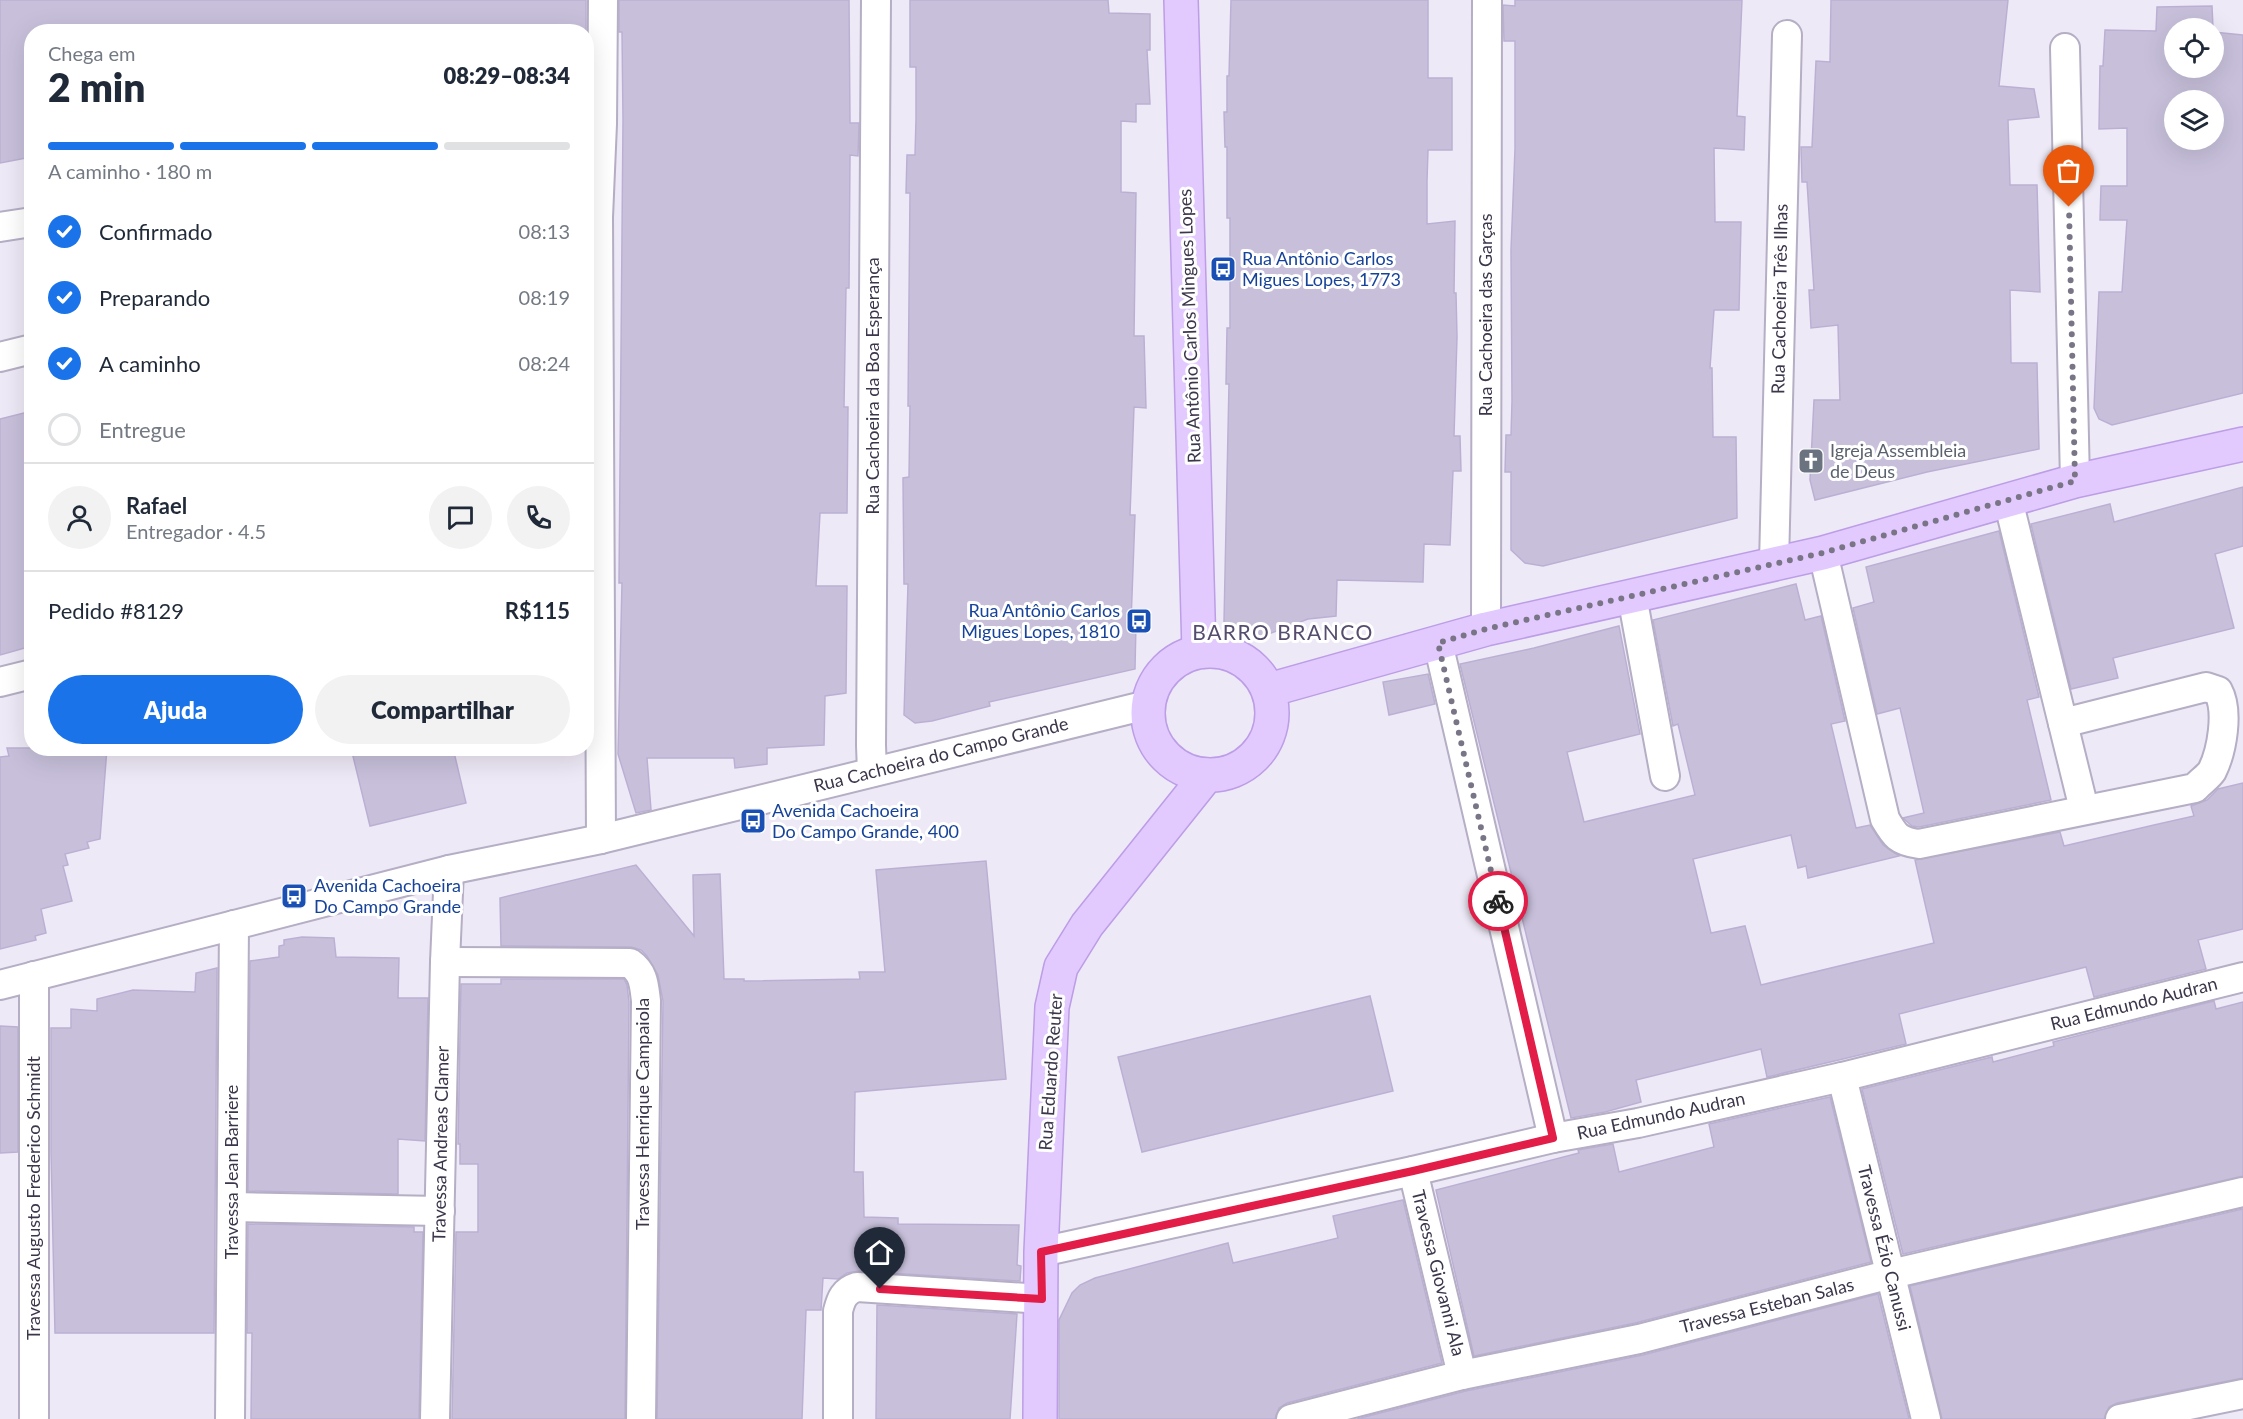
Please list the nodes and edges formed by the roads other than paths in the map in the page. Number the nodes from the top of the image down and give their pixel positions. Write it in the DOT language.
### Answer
graph roads {
  1 [pos="603,0"];
  2 [pos="876,0"];
  3 [pos="1181,0"];
  4 [pos="1487,0"];
  5 [pos="1786,35"];
  6 [pos="2065,48"];
  7 [pos="594,126"];
  8 [pos="24,223"];
  9 [pos="0,227"];
  10 [pos="24,351"];
  11 [pos="0,357"];
  12 [pos="2243,444"];
  13 [pos="2075,481"];
  14 [pos="2008,500"];
  15 [pos="1822,553"];
  16 [pos="1774,564"];
  17 [pos="1632,596"];
  18 [pos="594,601"];
  19 [pos="1486,629"];
  20 [pos="1438,643"];
  21 [pos="1199,651"];
  22 [pos="24,676"];
  23 [pos="0,682"];
  24 [pos="1269,690"];
  25 [pos="1148,705"];
  26 [pos="2063,723"];
  27 [pos="872,772"];
  28 [pos="1207,775"];
  29 [pos="1665,776"];
  30 [pos="2084,809"];
  31 [pos="601,839"];
  32 [pos="449,870"];
  33 [pos="234,925"];
  34 [pos="445,962"];
  35 [pos="34,976"];
  36 [pos="2243,977"];
  37 [pos="0,985"];
  38 [pos="1842,1077"];
  39 [pos="1553,1138"];
  40 [pos="1413,1171"];
  41 [pos="2243,1192"];
  42 [pos="232,1207"];
  43 [pos="440,1211"];
  44 [pos="1041,1252"];
  45 [pos="1891,1274"];
  46 [pos="1042,1299"];
  47 [pos="1462,1375"];
  48 [pos="2243,1394"];
  49 [pos="34,1419"];
  50 [pos="230,1419"];
  51 [pos="435,1419"];
  52 [pos="640,1419"];
  53 [pos="838,1419"];
  54 [pos="1040,1419"];
  55 [pos="1291,1419"];
  56 [pos="1926,1419"];
  57 [pos="2120,1419"];
  1 -- 7 [label="street"];
  2 -- 27 [label="street, Rua Cachoeira da Boa Esperança"];
  3 -- 21 [label="street, Rua Antônio Carlos Mingues Lopes"];
  4 -- 19 [label="street, Rua Cachoeira das Garças"];
  5 -- 16 [label="street, Rua Cachoeira Três Ilhas"];
  6 -- 13 [label="street"];
  8 -- 9 [label="street"];
  10 -- 11 [label="street"];
  12 -- 13 [label="street"];
  13 -- 14 [label="street"];
  14 -- 15 [label="street"];
  14 -- 26 [label="street"];
  15 -- 16 [label="street"];
  15 -- 30 [label="street"];
  16 -- 17 [label="street"];
  17 -- 19 [label="street"];
  17 -- 29 [label="street"];
  18 -- 31 [label="street"];
  19 -- 20 [label="street"];
  20 -- 24 [label="street"];
  20 -- 39 [label="street"];
  21 -- 24 [label="street"];
  21 -- 25 [label="street"];
  22 -- 23 [label="street"];
  24 -- 28 [label="street"];
  25 -- 27 [label="street, Rua Cachoeira do Campo Grande"];
  25 -- 28 [label="street"];
  26 -- 30 [label="street"];
  26 -- 30 [label="street"];
  27 -- 31 [label="street, Rua Cachoeira do Campo Grande"];
  28 -- 44 [label="street, Rua Eduardo Reuter"];
  31 -- 32 [label="street, Rua Cachoeira do Campo Grande"];
  32 -- 33 [label="street, Rua Cachoeira do Campo Grande"];
  32 -- 34 [label="street, Travessa Andreas Clamer"];
  33 -- 35 [label="street, Rua Cachoeira do Campo Grande"];
  33 -- 42 [label="street, Travessa Jean Barriere"];
  34 -- 43 [label="street, Travessa Andreas Clamer"];
  34 -- 52 [label="street, Travessa Henrique Campaiola"];
  35 -- 37 [label="street, Rua Cachoeira do Campo Grande"];
  35 -- 49 [label="street, Travessa Augusto Frederico Schmidt"];
  36 -- 38 [label="street, Rua Edmundo Audran"];
  38 -- 39 [label="street, Rua Edmundo Audran"];
  38 -- 45 [label="street, Travessa Ézio Canussi"];
  39 -- 40 [label="street, Rua Edmundo Audran"];
  40 -- 44 [label="street, Rua Edmundo Audran"];
  40 -- 47 [label="street, Travessa Giovanni Ala"];
  41 -- 45 [label="street, Travessa Esteban Salas"];
  42 -- 43 [label="street"];
  42 -- 50 [label="street, Travessa Jean Barriere"];
  43 -- 51 [label="street, Travessa Andreas Clamer"];
  44 -- 46 [label="street, Rua Eduardo Reuter"];
  45 -- 47 [label="street, Travessa Esteban Salas"];
  45 -- 56 [label="street, Travessa Ézio Canussi"];
  46 -- 53 [label="street"];
  46 -- 54 [label="street, Rua Eduardo Reuter"];
  47 -- 55 [label="street, Travessa Esteban Salas"];
  48 -- 57 [label="street"];
}
